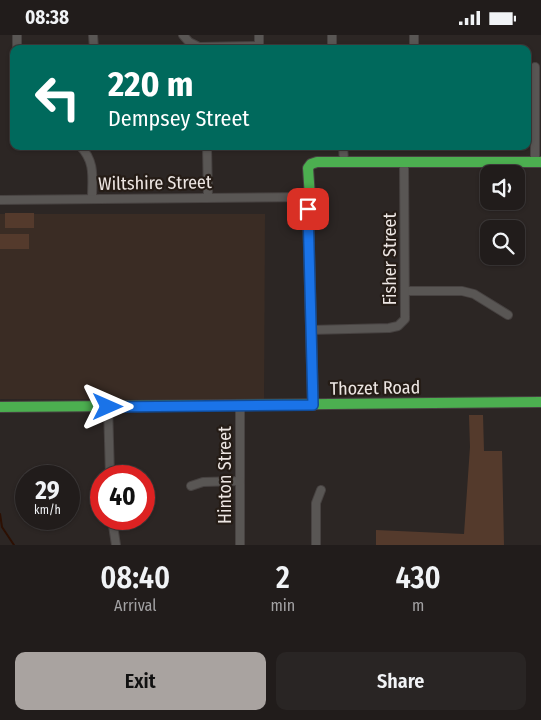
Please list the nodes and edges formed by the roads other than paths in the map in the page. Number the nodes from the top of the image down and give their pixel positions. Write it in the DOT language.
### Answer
graph roads {
  1 [pos="183,35"];
  2 [pos="195,45"];
  3 [pos="535,67"];
  4 [pos="83,150"];
  5 [pos="207,150"];
  6 [pos="344,150"];
  7 [pos="404,161"];
  8 [pos="538,161"];
  9 [pos="344,162"];
  10 [pos="310,197"];
  11 [pos="208,198"];
  12 [pos="92,199"];
  13 [pos="0,200"];
  14 [pos="406,291"];
  15 [pos="508,315"];
  16 [pos="310,330"];
  17 [pos="541,402"];
  18 [pos="240,405"];
  19 [pos="313,405"];
  20 [pos="0,407"];
  21 [pos="108,407"];
  22 [pos="110,465"];
  23 [pos="240,481"];
  24 [pos="191,486"];
  25 [pos="321,490"];
  26 [pos="114,530"];
  27 [pos="116,545"];
  28 [pos="240,545"];
  29 [pos="316,545"];
  1 -- 2 [label="street"];
  3 -- 8 [label="street"];
  4 -- 12 [label="street"];
  5 -- 11 [label="street"];
  6 -- 9 [label="street"];
  7 -- 8 [label="street"];
  7 -- 9 [label="street"];
  7 -- 14 [label="street, Fisher Street"];
  9 -- 10 [label="street"];
  10 -- 11 [label="street, Wiltshire Street"];
  10 -- 16 [label="street"];
  11 -- 12 [label="street, Wiltshire Street"];
  12 -- 13 [label="street, Wiltshire Street"];
  14 -- 15 [label="street"];
  14 -- 16 [label="street, Fisher Street"];
  16 -- 19 [label="street"];
  17 -- 19 [label="street, Thozet Road"];
  18 -- 19 [label="street, Thozet Road"];
  18 -- 21 [label="street, Thozet Road"];
  18 -- 23 [label="street, Hinton Street"];
  20 -- 21 [label="street, Thozet Road"];
  21 -- 22 [label="street"];
  23 -- 24 [label="street"];
  23 -- 28 [label="street, Hinton Street"];
  25 -- 29 [label="street"];
  26 -- 27 [label="street"];
}
